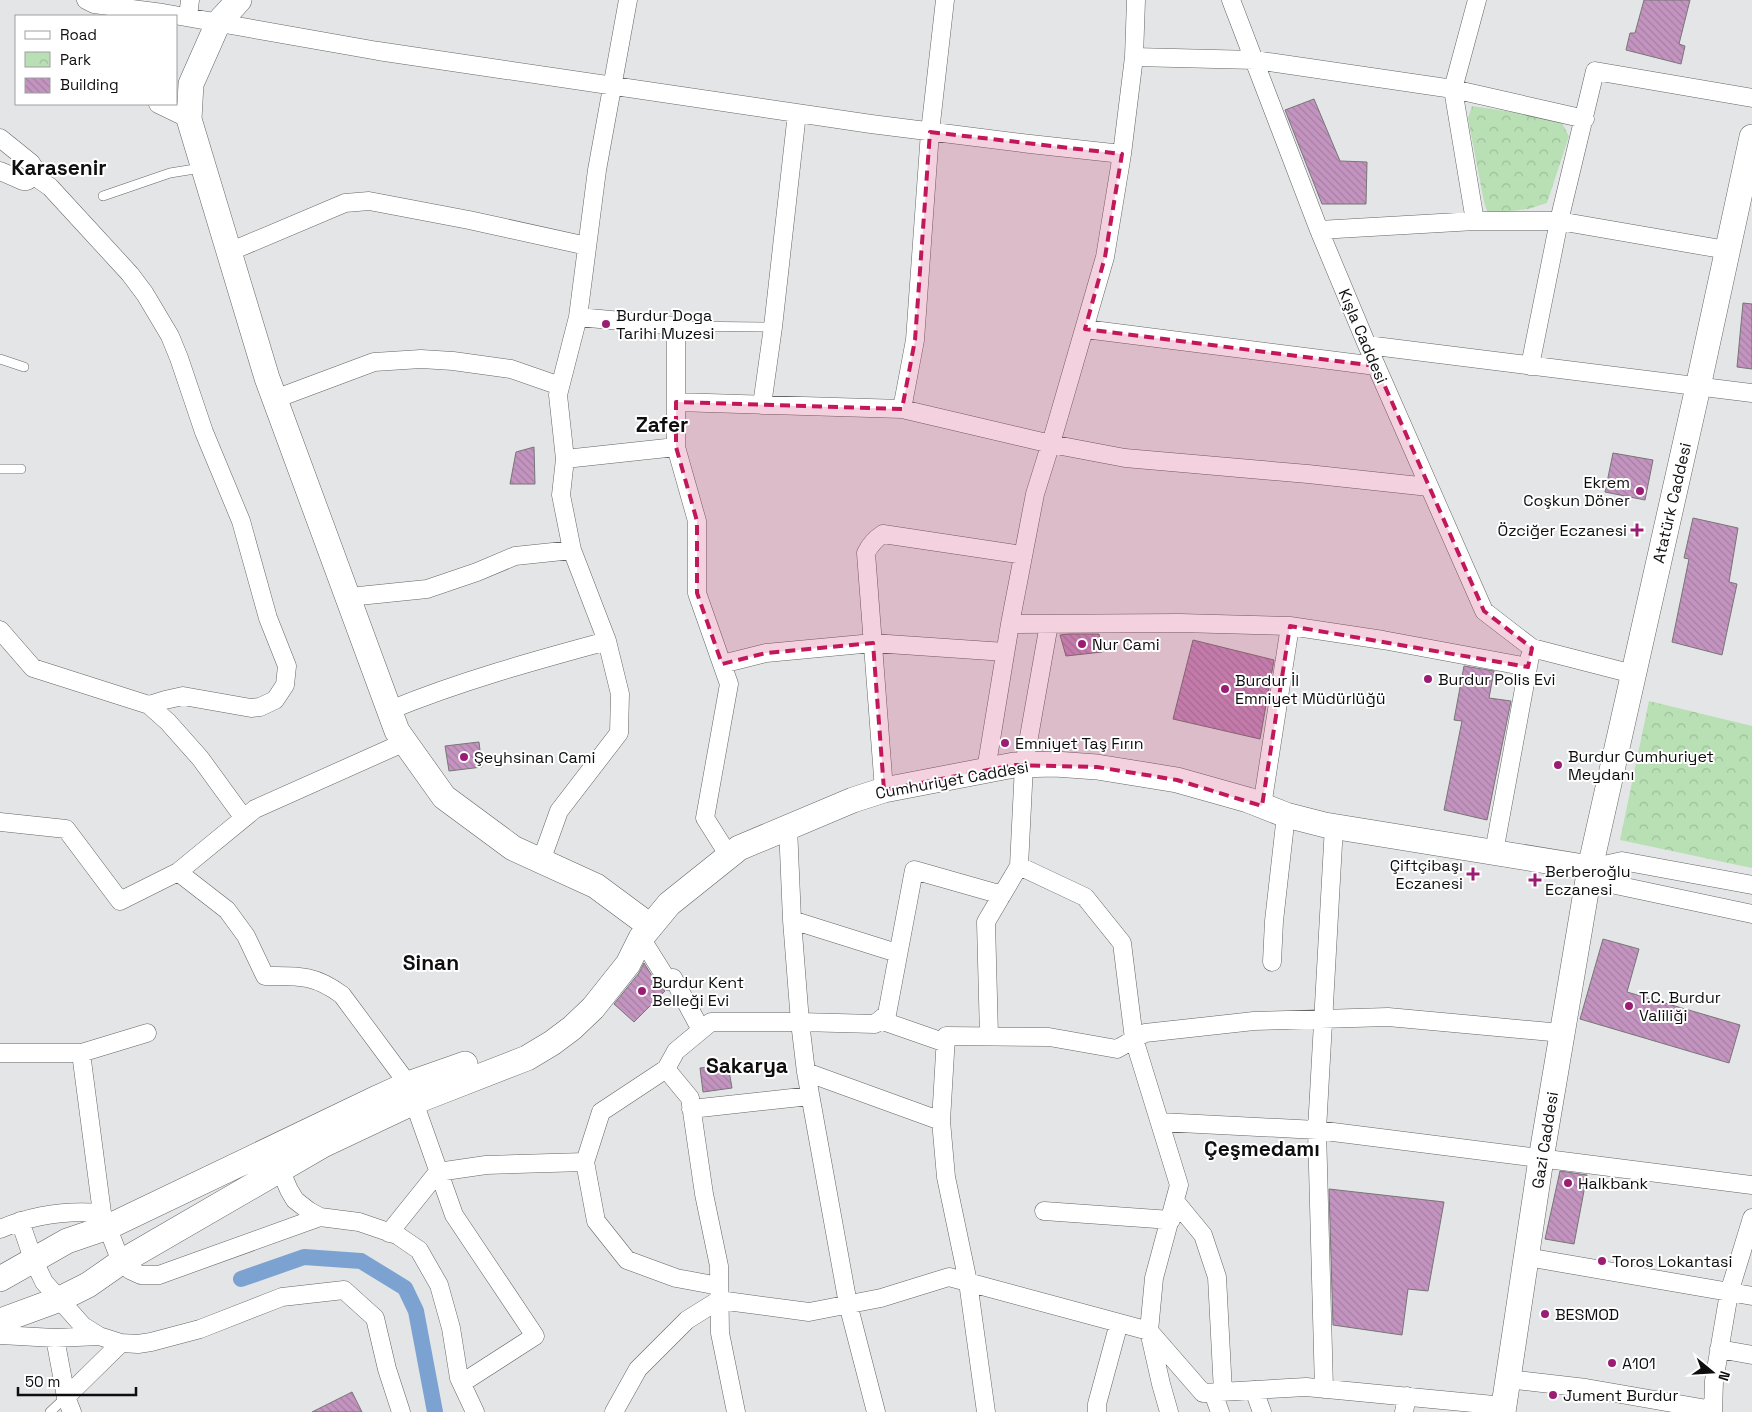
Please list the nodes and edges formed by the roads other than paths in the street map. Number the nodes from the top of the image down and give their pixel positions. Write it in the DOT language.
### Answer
graph roads {
  1 [pos="239,0"];
  2 [pos="628,0"];
  3 [pos="945,0"];
  4 [pos="1136,0"];
  5 [pos="1232,0"];
  6 [pos="1477,0"];
  7 [pos="94,7"];
  8 [pos="189,9"];
  9 [pos="218,23"];
  10 [pos="1134,57"];
  11 [pos="1255,60"];
  12 [pos="613,86"];
  13 [pos="1453,90"];
  14 [pos="1752,98"];
  15 [pos="160,105"];
  16 [pos="797,113"];
  17 [pos="189,119"];
  18 [pos="1585,119"];
  19 [pos="930,132"];
  20 [pos="1752,137"];
  21 [pos="0,138"];
  22 [pos="1122,154"];
  23 [pos="204,168"];
  24 [pos="0,171"];
  25 [pos="34,176"];
  26 [pos="103,196"];
  27 [pos="1475,221"];
  28 [pos="1559,221"];
  29 [pos="1319,230"];
  30 [pos="587,246"];
  31 [pos="1727,250"];
  32 [pos="229,252"];
  33 [pos="578,317"];
  34 [pos="676,326"];
  35 [pos="773,327"];
  36 [pos="1085,329"];
  37 [pos="1367,345"];
  38 [pos="0,359"];
  39 [pos="1376,366"];
  40 [pos="1530,366"];
  41 [pos="24,367"];
  42 [pos="560,386"];
  43 [pos="1698,387"];
  44 [pos="1752,393"];
  45 [pos="275,399"];
  46 [pos="676,402"];
  47 [pos="762,405"];
  48 [pos="902,409"];
  49 [pos="1051,444"];
  50 [pos="676,447"];
  51 [pos="565,459"];
  52 [pos="0,469"];
  53 [pos="21,469"];
  54 [pos="1429,487"];
  55 [pos="572,550"];
  56 [pos="1022,554"];
  57 [pos="349,597"];
  58 [pos="1010,624"];
  59 [pos="1049,624"];
  60 [pos="1290,626"];
  61 [pos="0,630"];
  62 [pos="607,641"];
  63 [pos="873,643"];
  64 [pos="1532,648"];
  65 [pos="1005,652"];
  66 [pos="722,664"];
  67 [pos="1528,667"];
  68 [pos="1633,674"];
  69 [pos="149,706"];
  70 [pos="390,710"];
  71 [pos="405,742"];
  72 [pos="1024,765"];
  73 [pos="986,770"];
  74 [pos="884,790"];
  75 [pos="1262,806"];
  76 [pos="1286,815"];
  77 [pos="243,817"];
  78 [pos="0,822"];
  79 [pos="1334,826"];
  80 [pos="788,827"];
  81 [pos="1494,852"];
  82 [pos="729,856"];
  83 [pos="541,861"];
  84 [pos="1019,866"];
  85 [pos="1590,868"];
  86 [pos="178,872"];
  87 [pos="1752,885"];
  88 [pos="1002,895"];
  89 [pos="1752,914"];
  90 [pos="792,920"];
  91 [pos="645,932"];
  92 [pos="897,953"];
  93 [pos="1272,962"];
  94 [pos="1323,1019"];
  95 [pos="880,1020"];
  96 [pos="800,1022"];
  97 [pos="701,1030"];
  98 [pos="147,1033"];
  99 [pos="1562,1033"];
  100 [pos="989,1036"];
  101 [pos="1134,1039"];
  102 [pos="946,1043"];
  103 [pos="0,1053"];
  104 [pos="81,1053"];
  105 [pos="666,1069"];
  106 [pos="806,1072"];
  107 [pos="411,1093"];
  108 [pos="810,1096"];
  109 [pos="691,1109"];
  110 [pos="942,1121"];
  111 [pos="1160,1122"];
  112 [pos="1317,1130"];
  113 [pos="1541,1159"];
  114 [pos="585,1162"];
  115 [pos="280,1169"];
  116 [pos="438,1172"];
  117 [pos="1752,1185"];
  118 [pos="1175,1201"];
  119 [pos="1044,1211"];
  120 [pos="320,1217"];
  121 [pos="1752,1218"];
  122 [pos="105,1220"];
  123 [pos="1171,1220"];
  124 [pos="20,1221"];
  125 [pos="0,1229"];
  126 [pos="389,1233"];
  127 [pos="1527,1257"];
  128 [pos="33,1259"];
  129 [pos="121,1262"];
  130 [pos="0,1280"];
  131 [pos="968,1282"];
  132 [pos="719,1293"];
  133 [pos="1729,1293"];
  134 [pos="1752,1296"];
  135 [pos="60,1299"];
  136 [pos="848,1304"];
  137 [pos="0,1320"];
  138 [pos="1120,1323"];
  139 [pos="1148,1330"];
  140 [pos="0,1335"];
  141 [pos="99,1336"];
  142 [pos="55,1338"];
  143 [pos="121,1343"];
  144 [pos="1719,1349"];
  145 [pos="1752,1355"];
  146 [pos="1508,1379"];
  147 [pos="462,1383"];
  148 [pos="1324,1389"];
  149 [pos="1254,1390"];
  150 [pos="1218,1392"];
  151 [pos="1405,1404"];
  152 [pos="69,1405"];
  153 [pos="1504,1409"];
  154 [pos="1713,1411"];
  155 [pos="50,1412"];
  156 [pos="401,1412"];
  157 [pos="475,1412"];
  158 [pos="614,1412"];
  159 [pos="736,1412"];
  160 [pos="876,1412"];
  161 [pos="986,1412"];
  162 [pos="1097,1412"];
  163 [pos="1169,1412"];
  164 [pos="1220,1412"];
  165 [pos="1262,1412"];
  1 -- 9 [label="main road"];
  2 -- 12 [label="street"];
  3 -- 19 [label="street"];
  4 -- 10 [label="street"];
  5 -- 11 [label="street, Kışla Caddesi"];
  6 -- 13 [label="street"];
  7 -- 8 [label="street"];
  8 -- 9 [label="street"];
  9 -- 12 [label="street"];
  9 -- 17 [label="main road"];
  10 -- 11 [label="street"];
  10 -- 22 [label="street"];
  11 -- 13 [label="street"];
  11 -- 29 [label="street, Kışla Caddesi"];
  12 -- 16 [label="street"];
  12 -- 30 [label="street"];
  13 -- 18 [label="street"];
  13 -- 27 [label="street"];
  14 -- 18 [label="street"];
  15 -- 17 [label="street"];
  16 -- 19 [label="street"];
  16 -- 35 [label="street"];
  17 -- 23 [label="main road"];
  18 -- 28 [label="street"];
  19 -- 22 [label="street"];
  19 -- 48 [label="street"];
  20 -- 31 [label="main road, Atatürk Caddesi"];
  21 -- 25 [label="street"];
  22 -- 36 [label="street"];
  23 -- 26 [label="lane"];
  23 -- 32 [label="main road"];
  24 -- 25 [label="street"];
  25 -- 69 [label="street"];
  27 -- 28 [label="street"];
  27 -- 29 [label="street"];
  28 -- 31 [label="street"];
  28 -- 40 [label="street"];
  29 -- 37 [label="street, Kışla Caddesi"];
  30 -- 32 [label="street"];
  30 -- 33 [label="street"];
  31 -- 43 [label="main road, Atatürk Caddesi"];
  32 -- 45 [label="main road"];
  33 -- 34 [label="street"];
  33 -- 42 [label="street"];
  34 -- 35 [label="lane"];
  34 -- 46 [label="street"];
  35 -- 47 [label="street"];
  36 -- 39 [label="street"];
  36 -- 49 [label="street"];
  37 -- 39 [label="street, Kışla Caddesi"];
  37 -- 40 [label="street"];
  38 -- 41 [label="lane"];
  39 -- 54 [label="street, Kışla Caddesi"];
  40 -- 43 [label="street"];
  42 -- 45 [label="street"];
  42 -- 51 [label="street"];
  43 -- 44 [label="street"];
  43 -- 68 [label="main road, Atatürk Caddesi"];
  45 -- 57 [label="main road"];
  46 -- 47 [label="street"];
  46 -- 50 [label="street"];
  47 -- 48 [label="street"];
  48 -- 49 [label="street"];
  49 -- 54 [label="street"];
  49 -- 56 [label="street"];
  50 -- 51 [label="street"];
  50 -- 66 [label="street"];
  51 -- 55 [label="street"];
  52 -- 53 [label="lane"];
  54 -- 64 [label="street, Kışla Caddesi"];
  55 -- 57 [label="street"];
  55 -- 62 [label="street"];
  56 -- 58 [label="street"];
  56 -- 63 [label="street"];
  57 -- 70 [label="main road"];
  58 -- 59 [label="street"];
  58 -- 65 [label="street"];
  59 -- 60 [label="street"];
  59 -- 72 [label="street"];
  60 -- 67 [label="street"];
  60 -- 75 [label="street"];
  61 -- 69 [label="street"];
  62 -- 70 [label="street"];
  62 -- 83 [label="street"];
  63 -- 65 [label="street"];
  63 -- 66 [label="street"];
  63 -- 74 [label="street"];
  64 -- 67 [label="street"];
  64 -- 68 [label="street"];
  65 -- 73 [label="street"];
  66 -- 82 [label="street"];
  67 -- 81 [label="street"];
  68 -- 85 [label="main road, Atatürk Caddesi"];
  69 -- 77 [label="street"];
  70 -- 71 [label="main road"];
  71 -- 77 [label="street"];
  71 -- 83 [label="main road"];
  72 -- 73 [label="main road, Cumhuriyet Caddesi"];
  72 -- 75 [label="main road, Cumhuriyet Caddesi"];
  72 -- 84 [label="street"];
  73 -- 74 [label="main road, Cumhuriyet Caddesi"];
  74 -- 80 [label="main road, Cumhuriyet Caddesi"];
  75 -- 76 [label="main road, Cumhuriyet Caddesi"];
  76 -- 79 [label="main road, Cumhuriyet Caddesi"];
  76 -- 93 [label="street"];
  77 -- 86 [label="street"];
  78 -- 86 [label="street"];
  79 -- 81 [label="main road, Cumhuriyet Caddesi"];
  79 -- 94 [label="street"];
  80 -- 82 [label="main road, Cumhuriyet Caddesi"];
  80 -- 90 [label="street"];
  81 -- 85 [label="main road, Cumhuriyet Caddesi"];
  82 -- 91 [label="main road, Cumhuriyet Caddesi"];
  83 -- 91 [label="main road"];
  84 -- 88 [label="street"];
  84 -- 101 [label="street"];
  85 -- 87 [label="street"];
  85 -- 89 [label="street"];
  85 -- 99 [label="main road, Gazi Caddesi"];
  86 -- 107 [label="street"];
  88 -- 92 [label="street"];
  88 -- 100 [label="street"];
  90 -- 92 [label="street"];
  90 -- 96 [label="street"];
  91 -- 97 [label="street"];
  91 -- 107 [label="main road, Cumhuriyet Caddesi"];
  92 -- 95 [label="street"];
  94 -- 99 [label="street"];
  94 -- 101 [label="street"];
  94 -- 112 [label="street"];
  95 -- 96 [label="street"];
  95 -- 102 [label="street"];
  96 -- 97 [label="street"];
  96 -- 106 [label="street"];
  97 -- 105 [label="street"];
  98 -- 104 [label="street"];
  99 -- 113 [label="main road, Gazi Caddesi"];
  100 -- 101 [label="street"];
  100 -- 102 [label="street"];
  101 -- 111 [label="street"];
  102 -- 110 [label="street"];
  103 -- 104 [label="street"];
  104 -- 122 [label="street"];
  105 -- 109 [label="street"];
  105 -- 114 [label="street"];
  106 -- 108 [label="street"];
  106 -- 110 [label="street"];
  107 -- 115 [label="main road"];
  107 -- 116 [label="street"];
  107 -- 122 [label="main road"];
  108 -- 109 [label="street"];
  108 -- 136 [label="street"];
  109 -- 132 [label="street"];
  110 -- 131 [label="street"];
  111 -- 112 [label="street"];
  111 -- 118 [label="street"];
  112 -- 113 [label="street"];
  112 -- 148 [label="street"];
  113 -- 117 [label="street"];
  113 -- 127 [label="main road, Gazi Caddesi"];
  114 -- 116 [label="street"];
  114 -- 132 [label="street"];
  115 -- 120 [label="street"];
  115 -- 129 [label="main road"];
  116 -- 126 [label="street"];
  116 -- 147 [label="street"];
  118 -- 123 [label="street"];
  118 -- 150 [label="street"];
  119 -- 123 [label="street"];
  120 -- 126 [label="street"];
  120 -- 129 [label="street"];
  121 -- 133 [label="street"];
  122 -- 124 [label="street"];
  122 -- 128 [label="main road"];
  122 -- 129 [label="street"];
  123 -- 139 [label="street"];
  124 -- 125 [label="street"];
  124 -- 128 [label="street"];
  126 -- 147 [label="street"];
  127 -- 133 [label="street"];
  127 -- 146 [label="main road, Gazi Caddesi"];
  128 -- 130 [label="main road"];
  128 -- 135 [label="street"];
  129 -- 135 [label="main road"];
  131 -- 136 [label="street"];
  131 -- 138 [label="street"];
  131 -- 161 [label="street"];
  132 -- 136 [label="street"];
  132 -- 158 [label="street"];
  132 -- 159 [label="street"];
  133 -- 134 [label="street"];
  133 -- 144 [label="street"];
  135 -- 137 [label="main road"];
  135 -- 141 [label="street"];
  136 -- 160 [label="street"];
  138 -- 139 [label="street"];
  138 -- 162 [label="street"];
  139 -- 150 [label="street"];
  139 -- 163 [label="street"];
  140 -- 142 [label="street"];
  141 -- 142 [label="street"];
  141 -- 143 [label="street"];
  142 -- 152 [label="street"];
  143 -- 152 [label="street"];
  143 -- 156 [label="street"];
  144 -- 145 [label="street"];
  144 -- 154 [label="street"];
  146 -- 153 [label="main road, Gazi Caddesi"];
  146 -- 154 [label="street"];
  147 -- 157 [label="street"];
  148 -- 149 [label="street"];
  148 -- 151 [label="street"];
  149 -- 150 [label="street"];
  149 -- 165 [label="street"];
  150 -- 164 [label="street"];
  151 -- 153 [label="street"];
  152 -- 155 [label="lane"];
}
